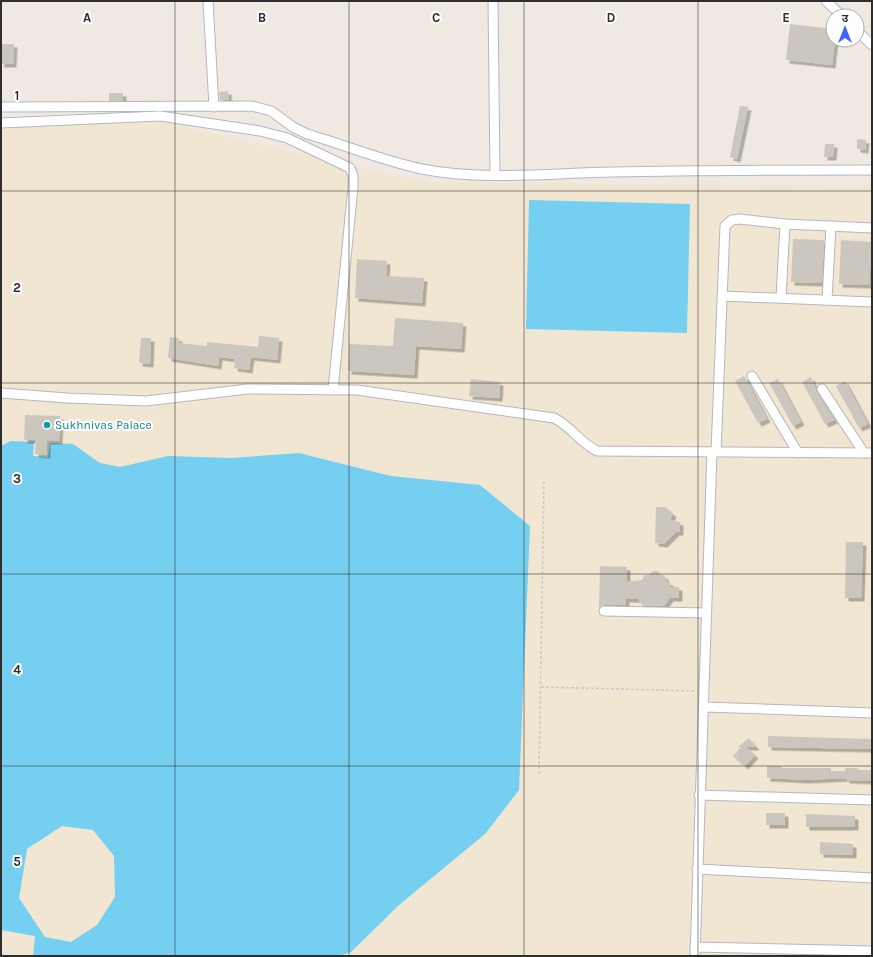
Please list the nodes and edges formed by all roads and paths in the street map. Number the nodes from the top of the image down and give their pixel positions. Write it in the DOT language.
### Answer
graph roads {
  1 [pos="208,1"];
  2 [pos="493,1"];
  3 [pos="826,1"];
  4 [pos="833,8"];
  5 [pos="1,107"];
  6 [pos="214,107"];
  7 [pos="1,123"];
  8 [pos="872,170"];
  9 [pos="495,174"];
  10 [pos="784,224"];
  11 [pos="831,226"];
  12 [pos="872,228"];
  13 [pos="722,296"];
  14 [pos="780,298"];
  15 [pos="827,300"];
  16 [pos="872,302"];
  17 [pos="752,376"];
  18 [pos="822,389"];
  19 [pos="334,390"];
  20 [pos="1,393"];
  21 [pos="714,452"];
  22 [pos="798,453"];
  23 [pos="868,453"];
  24 [pos="544,482"];
  25 [pos="604,611"];
  26 [pos="706,613"];
  27 [pos="540,687"];
  28 [pos="705,691"];
  29 [pos="705,706"];
  30 [pos="872,713"];
  31 [pos="539,774"];
  32 [pos="699,794"];
  33 [pos="872,800"];
  34 [pos="697,869"];
  35 [pos="872,878"];
  36 [pos="872,951"];
  37 [pos="695,952"];
  1 -- 6 [label="street"];
  2 -- 9 [label="street"];
  3 -- 4 [label="street"];
  5 -- 6 [label="street"];
  6 -- 9 [label="street"];
  7 -- 19 [label="street"];
  8 -- 9 [label="street"];
  10 -- 11 [label="street"];
  10 -- 13 [label="street"];
  10 -- 14 [label="street"];
  11 -- 12 [label="street"];
  11 -- 15 [label="street"];
  13 -- 14 [label="street"];
  13 -- 21 [label="street"];
  14 -- 15 [label="street"];
  15 -- 16 [label="street"];
  17 -- 22 [label="street"];
  18 -- 23 [label="street"];
  19 -- 20 [label="street"];
  19 -- 21 [label="street"];
  21 -- 22 [label="street"];
  21 -- 26 [label="street"];
  22 -- 23 [label="street"];
  24 -- 27 [label="path"];
  25 -- 26 [label="street"];
  26 -- 28 [label="street"];
  27 -- 28 [label="path"];
  27 -- 31 [label="path"];
  28 -- 29 [label="street"];
  29 -- 30 [label="street"];
  29 -- 32 [label="street"];
  32 -- 33 [label="street"];
  32 -- 34 [label="street"];
  34 -- 35 [label="street"];
  34 -- 37 [label="street"];
  36 -- 37 [label="street"];
}
